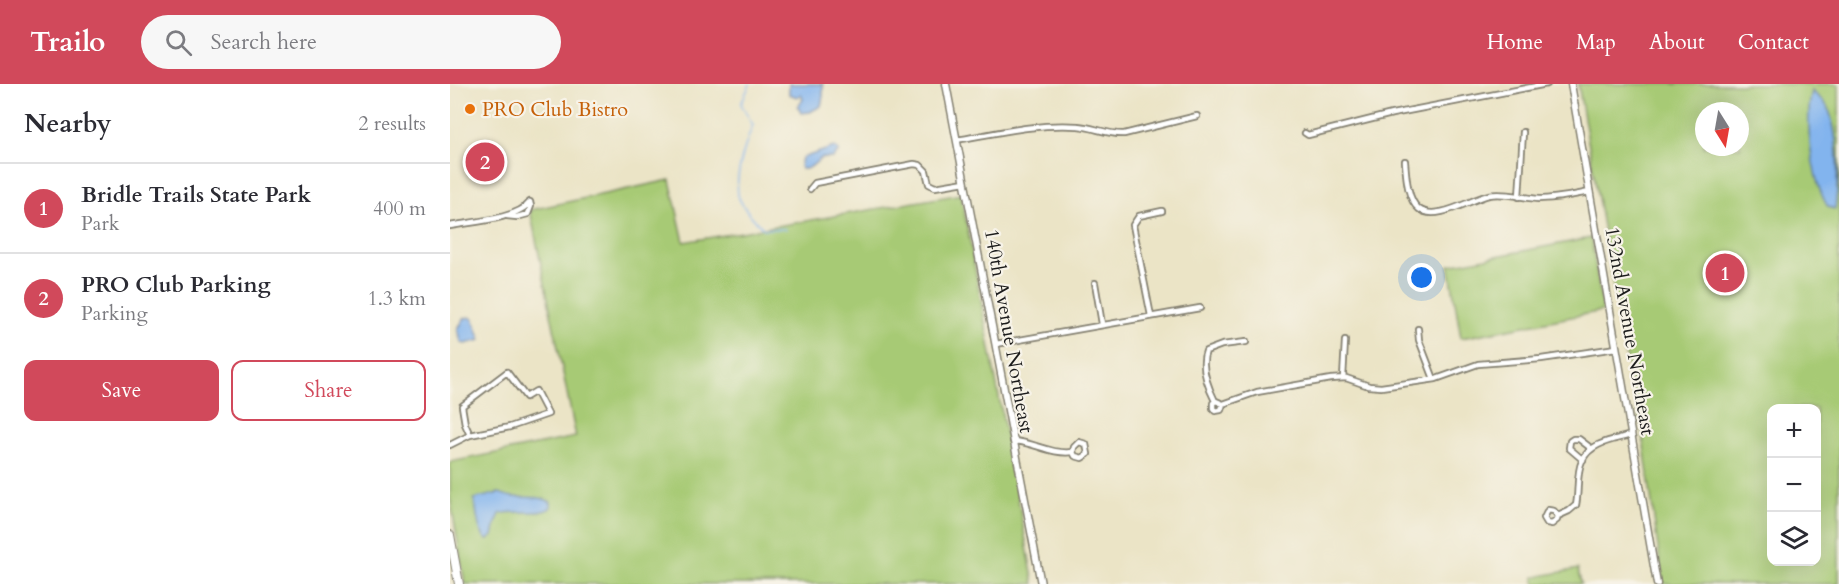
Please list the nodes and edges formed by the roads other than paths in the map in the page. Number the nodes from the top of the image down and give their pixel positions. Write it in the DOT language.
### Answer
graph roads {
  1 [pos="946,84"];
  2 [pos="1547,84"];
  3 [pos="1571,84"];
  4 [pos="1197,116"];
  5 [pos="1523,132"];
  6 [pos="1305,133"];
  7 [pos="957,140"];
  8 [pos="1405,161"];
  9 [pos="965,182"];
  10 [pos="810,189"];
  11 [pos="1590,192"];
  12 [pos="1519,197"];
  13 [pos="1162,212"];
  14 [pos="504,216"];
  15 [pos="450,226"];
  16 [pos="1095,283"];
  17 [pos="1200,308"];
  18 [pos="1151,316"];
  19 [pos="1102,324"];
  20 [pos="1418,329"];
  21 [pos="1345,341"];
  22 [pos="1246,342"];
  23 [pos="996,344"];
  24 [pos="1616,348"];
  25 [pos="1343,378"];
  26 [pos="1434,379"];
  27 [pos="1215,401"];
  28 [pos="1223,404"];
  29 [pos="470,435"];
  30 [pos="1631,435"];
  31 [pos="1013,441"];
  32 [pos="450,445"];
  33 [pos="1592,449"];
  34 [pos="1073,452"];
  35 [pos="1583,460"];
  36 [pos="1558,516"];
  37 [pos="450,535"];
  38 [pos="459,584"];
  39 [pos="1041,584"];
  40 [pos="1657,584"];
  1 -- 7 [label="street, 140th Avenue Northeast"];
  2 -- 6 [label="street"];
  3 -- 11 [label="street, 132nd Avenue Northeast"];
  4 -- 7 [label="street"];
  5 -- 12 [label="street"];
  7 -- 9 [label="street, 140th Avenue Northeast"];
  8 -- 12 [label="street"];
  9 -- 10 [label="street"];
  9 -- 23 [label="street, 140th Avenue Northeast"];
  11 -- 12 [label="street"];
  11 -- 24 [label="street, 132nd Avenue Northeast"];
  13 -- 18 [label="street"];
  14 -- 14 [label="street"];
  14 -- 15 [label="street"];
  16 -- 19 [label="street"];
  17 -- 18 [label="street"];
  18 -- 19 [label="street"];
  19 -- 23 [label="street"];
  20 -- 26 [label="street"];
  21 -- 25 [label="street"];
  22 -- 27 [label="street"];
  23 -- 31 [label="street, 140th Avenue Northeast"];
  24 -- 26 [label="street"];
  24 -- 30 [label="street, 132nd Avenue Northeast"];
  25 -- 26 [label="street"];
  25 -- 28 [label="street"];
  27 -- 28 [label="street"];
  27 -- 28 [label="street"];
  29 -- 29 [label="street"];
  29 -- 32 [label="street"];
  30 -- 33 [label="street"];
  30 -- 40 [label="street, 132nd Avenue Northeast"];
  31 -- 34 [label="street"];
  31 -- 39 [label="street, 140th Avenue Northeast"];
  33 -- 35 [label="street"];
  33 -- 35 [label="street"];
  35 -- 36 [label="street"];
  37 -- 38 [label="main road"];
}
